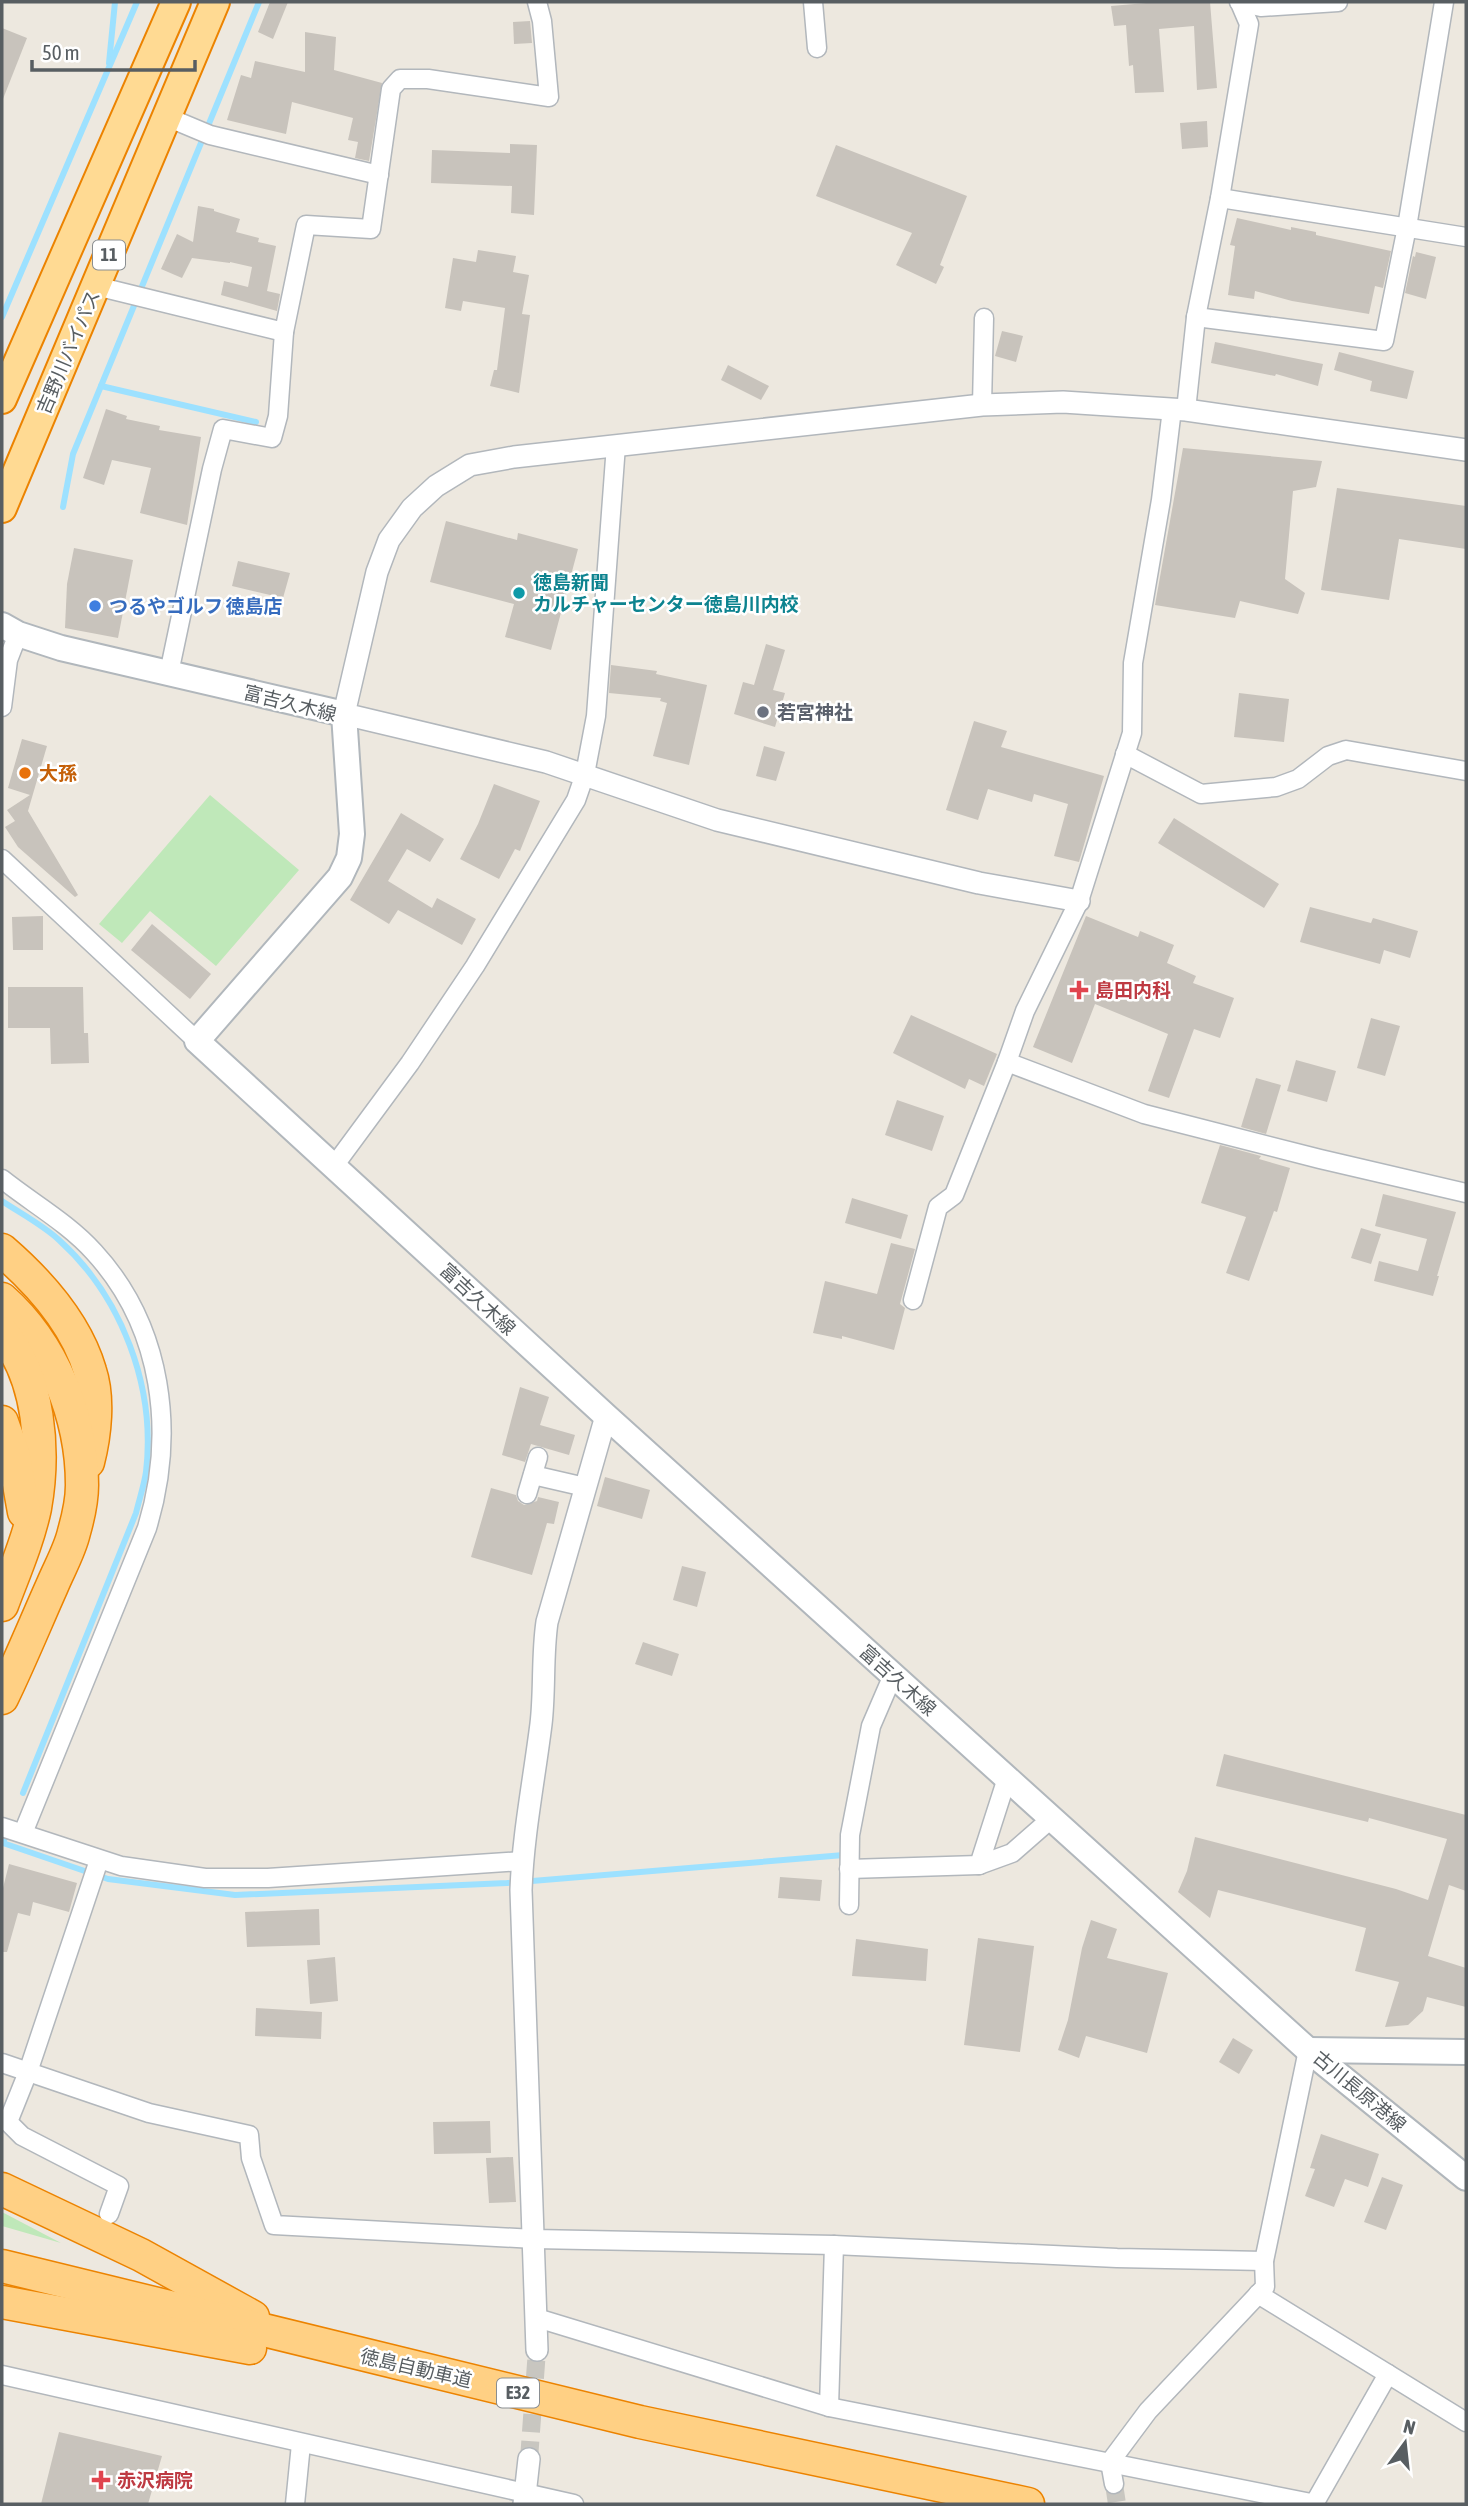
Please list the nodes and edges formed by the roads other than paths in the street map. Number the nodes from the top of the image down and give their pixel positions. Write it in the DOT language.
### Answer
graph roads {
  1 [pos="176,2"];
  2 [pos="215,2"];
  3 [pos="537,2"];
  4 [pos="813,2"];
  5 [pos="1338,2"];
  6 [pos="1444,2"];
  7 [pos="1239,3"];
  8 [pos="817,48"];
  9 [pos="167,117"];
  10 [pos="379,176"];
  11 [pos="1220,198"];
  12 [pos="1407,227"];
  13 [pos="1466,237"];
  14 [pos="96,286"];
  15 [pos="1196,317"];
  16 [pos="984,318"];
  17 [pos="284,332"];
  18 [pos="4,385"];
  19 [pos="982,405"];
  20 [pos="1179,410"];
  21 [pos="616,445"];
  22 [pos="1466,450"];
  23 [pos="2,508"];
  24 [pos="10,629"];
  25 [pos="169,673"];
  26 [pos="2,707"];
  27 [pos="344,714"];
  28 [pos="1125,754"];
  29 [pos="1466,771"];
  30 [pos="585,774"];
  31 [pos="2,859"];
  32 [pos="1079,901"];
  33 [pos="197,1041"];
  34 [pos="1007,1062"];
  35 [pos="334,1166"];
  36 [pos="2,1179"];
  37 [pos="1466,1193"];
  38 [pos="2,1250"];
  39 [pos="2,1299"];
  40 [pos="913,1300"];
  41 [pos="2,1333"];
  42 [pos="606,1416"];
  43 [pos="2,1422"];
  44 [pos="83,1486"];
  45 [pos="585,1487"];
  46 [pos="527,1494"];
  47 [pos="26,1542"];
  48 [pos="2,1605"];
  49 [pos="893,1675"];
  50 [pos="2,1698"];
  51 [pos="1007,1778"];
  52 [pos="1052,1818"];
  53 [pos="2,1827"];
  54 [pos="23,1833"];
  55 [pos="979,1865"];
  56 [pos="849,1869"];
  57 [pos="95,1872"];
  58 [pos="522,1875"];
  59 [pos="849,1905"];
  60 [pos="1308,2050"];
  61 [pos="1466,2052"];
  62 [pos="2,2063"];
  63 [pos="28,2072"];
  64 [pos="1466,2178"];
  65 [pos="2,2189"];
  66 [pos="109,2214"];
  67 [pos="534,2239"];
  68 [pos="834,2245"];
  69 [pos="1264,2261"];
  70 [pos="5,2267"];
  71 [pos="1258,2294"];
  72 [pos="2,2302"];
  73 [pos="537,2318"];
  74 [pos="289,2338"];
  75 [pos="537,2350"];
  76 [pos="1388,2374"];
  77 [pos="2,2375"];
  78 [pos="829,2407"];
  79 [pos="640,2422"];
  80 [pos="1466,2422"];
  81 [pos="301,2444"];
  82 [pos="529,2459"];
  83 [pos="1110,2462"];
  84 [pos="1114,2484"];
  85 [pos="525,2499"];
  86 [pos="295,2504"];
  87 [pos="574,2504"];
  88 [pos="1028,2504"];
  89 [pos="1315,2504"];
  1 -- 18 [label="highway, 11"];
  2 -- 9 [label="highway, 吉野川バイパス / 11"];
  3 -- 10 [label="street"];
  4 -- 8 [label="street"];
  5 -- 7 [label="street"];
  6 -- 12 [label="street"];
  7 -- 11 [label="street"];
  9 -- 10 [label="street"];
  9 -- 14 [label="highway, 吉野川バイパス / 11"];
  10 -- 17 [label="street"];
  11 -- 12 [label="street"];
  11 -- 15 [label="street"];
  12 -- 13 [label="street"];
  12 -- 15 [label="street"];
  14 -- 17 [label="street"];
  14 -- 23 [label="highway, 吉野川バイパス / 11"];
  15 -- 20 [label="street"];
  16 -- 19 [label="street"];
  17 -- 25 [label="street"];
  19 -- 20 [label="street"];
  19 -- 21 [label="street"];
  20 -- 22 [label="street"];
  20 -- 28 [label="street"];
  21 -- 27 [label="street"];
  21 -- 30 [label="street"];
  24 -- 25 [label="main road, 富吉久木線"];
  24 -- 26 [label="street"];
  25 -- 27 [label="main road, 富吉久木線"];
  27 -- 30 [label="street"];
  27 -- 33 [label="main road, 富吉久木線"];
  28 -- 29 [label="street"];
  28 -- 32 [label="street"];
  30 -- 32 [label="street"];
  30 -- 35 [label="street"];
  31 -- 33 [label="street"];
  32 -- 34 [label="street"];
  33 -- 35 [label="main road, 富吉久木線"];
  34 -- 37 [label="street"];
  34 -- 40 [label="street"];
  35 -- 42 [label="main road, 富吉久木線"];
  36 -- 54 [label="street"];
  38 -- 44 [label="highway"];
  39 -- 44 [label="highway"];
  41 -- 47 [label="highway"];
  42 -- 45 [label="street"];
  42 -- 49 [label="main road, 富吉久木線"];
  43 -- 47 [label="highway"];
  44 -- 50 [label="highway"];
  45 -- 46 [label="street"];
  45 -- 58 [label="street"];
  47 -- 48 [label="highway"];
  49 -- 51 [label="main road, 富吉久木線"];
  49 -- 56 [label="street"];
  51 -- 52 [label="main road, 富吉久木線"];
  51 -- 55 [label="street"];
  52 -- 55 [label="street"];
  52 -- 60 [label="main road, 富吉久木線"];
  53 -- 54 [label="street"];
  54 -- 57 [label="street"];
  55 -- 56 [label="street"];
  56 -- 59 [label="street"];
  57 -- 58 [label="street"];
  57 -- 63 [label="street"];
  58 -- 67 [label="street"];
  60 -- 61 [label="main road, 古川長原港線"];
  60 -- 64 [label="main road, 古川長原港線"];
  60 -- 69 [label="street"];
  62 -- 63 [label="street"];
  63 -- 66 [label="street"];
  63 -- 67 [label="street"];
  65 -- 74 [label="highway"];
  67 -- 68 [label="street"];
  67 -- 73 [label="street"];
  68 -- 69 [label="street"];
  68 -- 78 [label="street"];
  69 -- 71 [label="street"];
  70 -- 74 [label="highway, 徳島自動車道 / E32"];
  71 -- 76 [label="street"];
  71 -- 83 [label="street"];
  72 -- 79 [label="highway"];
  73 -- 75 [label="street"];
  73 -- 78 [label="street"];
  74 -- 79 [label="highway, 徳島自動車道 / E32"];
  76 -- 80 [label="street"];
  76 -- 89 [label="street"];
  77 -- 81 [label="street"];
  78 -- 83 [label="street"];
  79 -- 88 [label="highway, 徳島自動車道 / E32"];
  81 -- 85 [label="street"];
  81 -- 86 [label="street"];
  82 -- 85 [label="street"];
  83 -- 84 [label="street"];
  83 -- 89 [label="street"];
  85 -- 87 [label="street"];
}
